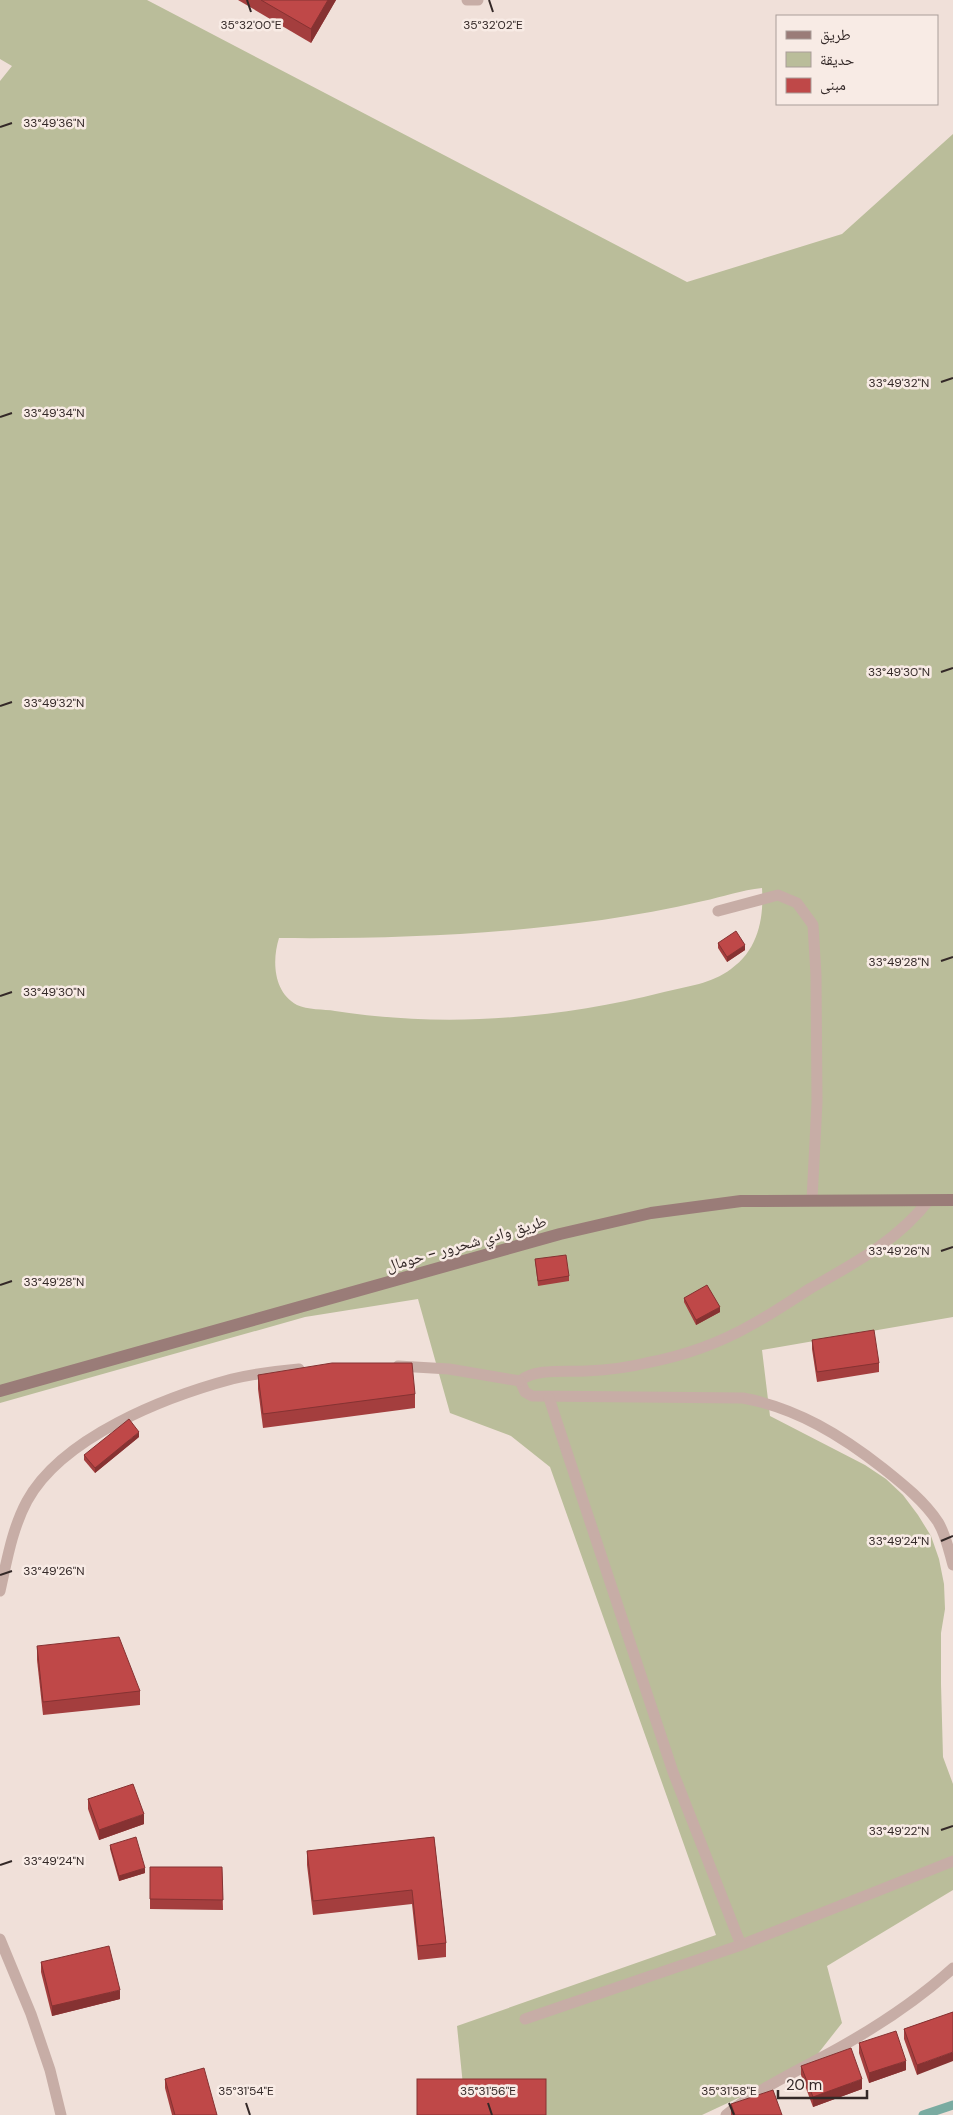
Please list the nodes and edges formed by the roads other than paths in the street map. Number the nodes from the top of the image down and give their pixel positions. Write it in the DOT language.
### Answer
graph roads {
  1 [pos="467,0"];
  2 [pos="478,0"];
  3 [pos="718,911"];
  4 [pos="812,1200"];
  5 [pos="929,1200"];
  6 [pos="953,1200"];
  7 [pos="390,1366"];
  8 [pos="307,1369"];
  9 [pos="520,1382"];
  10 [pos="0,1391"];
  11 [pos="549,1398"];
  12 [pos="953,1565"];
  13 [pos="0,1591"];
  14 [pos="953,1861"];
  15 [pos="0,1939"];
  16 [pos="741,1945"];
  17 [pos="953,1968"];
  18 [pos="525,2019"];
  19 [pos="61,2115"];
  20 [pos="726,2115"];
  1 -- 2 [label="lane"];
  3 -- 4 [label="lane"];
  4 -- 5 [label="main road, طريق وادي شحرور - حومال"];
  4 -- 10 [label="main road, طريق وادي شحرور - حومال"];
  5 -- 6 [label="main road, طريق وادي شحرور - حومال"];
  5 -- 9 [label="lane"];
  7 -- 9 [label="lane"];
  8 -- 13 [label="lane"];
  9 -- 11 [label="lane"];
  11 -- 12 [label="lane"];
  11 -- 16 [label="lane"];
  14 -- 16 [label="lane"];
  15 -- 19 [label="lane"];
  16 -- 18 [label="lane"];
  17 -- 20 [label="lane"];
}
